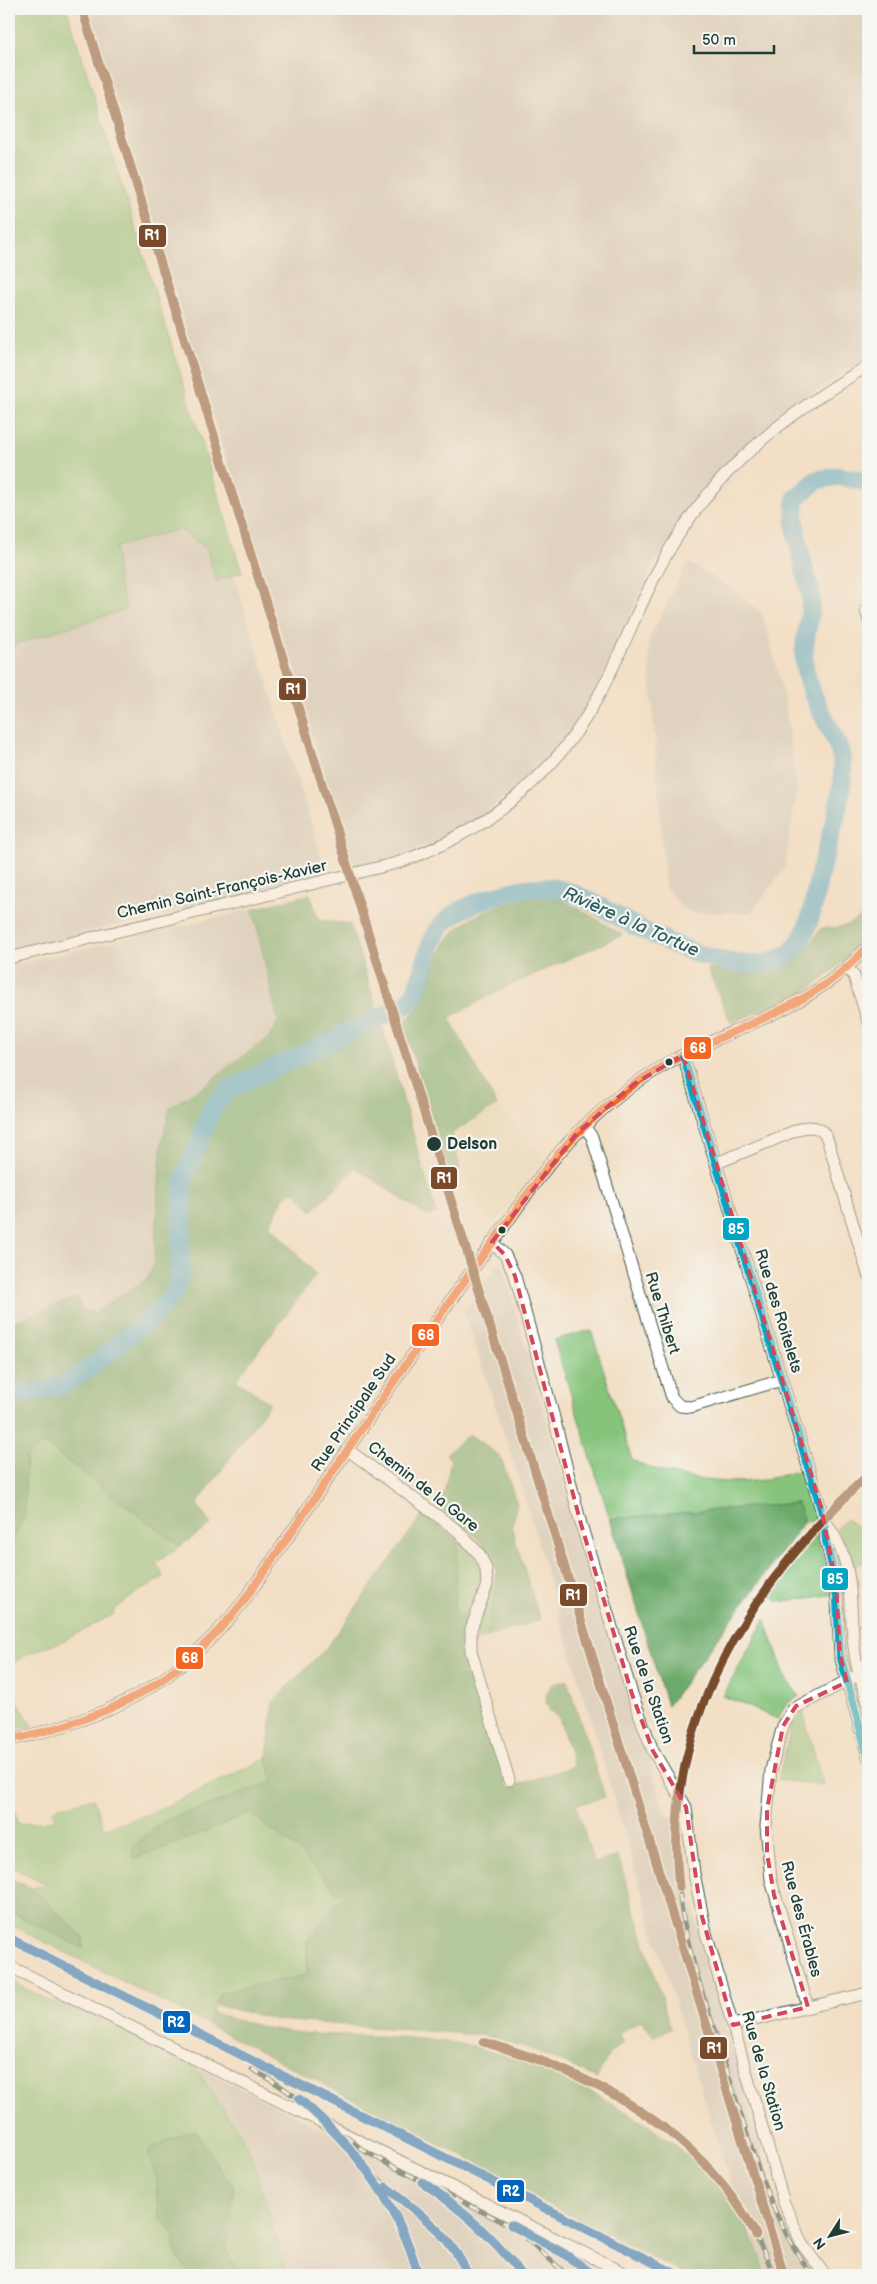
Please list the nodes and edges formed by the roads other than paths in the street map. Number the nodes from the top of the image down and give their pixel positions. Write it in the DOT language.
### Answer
graph roads {
  1 [pos="868,366"];
  2 [pos="868,946"];
  3 [pos="9,958"];
  4 [pos="848,968"];
  5 [pos="868,1021"];
  6 [pos="683,1055"];
  7 [pos="584,1126"];
  8 [pos="717,1164"];
  9 [pos="492,1242"];
  10 [pos="868,1274"];
  11 [pos="782,1380"];
  12 [pos="348,1450"];
  13 [pos="824,1520"];
  14 [pos="864,1672"];
  15 [pos="847,1682"];
  16 [pos="868,1703"];
  17 [pos="9,1740"];
  18 [pos="868,1757"];
  19 [pos="509,1780"];
  20 [pos="9,1966"];
  21 [pos="868,1993"];
  22 [pos="808,2007"];
  23 [pos="733,2026"];
  24 [pos="628,2275"];
  25 [pos="825,2275"];
  1 -- 3 [label="street, Chemin Saint-François-Xavier"];
  2 -- 4 [label="street, Rue Principale Sud"];
  4 -- 5 [label="street"];
  4 -- 6 [label="street, Rue Principale Sud"];
  6 -- 7 [label="street, Rue Principale Sud"];
  6 -- 8 [label="street, Rue des Roitelets"];
  7 -- 9 [label="street, Rue Principale Sud"];
  7 -- 11 [label="street, Rue Thibert"];
  8 -- 10 [label="street"];
  8 -- 11 [label="street, Rue des Roitelets"];
  9 -- 12 [label="street, Rue Principale Sud"];
  9 -- 23 [label="street, Rue de la Station"];
  11 -- 13 [label="street, Rue des Roitelets"];
  12 -- 17 [label="street, Rue Principale Sud"];
  12 -- 19 [label="street, Chemin de la Gare"];
  13 -- 14 [label="street, Rue des Roitelets"];
  13 -- 15 [label="street, Rue des Roitelets"];
  14 -- 15 [label="street, Rue des Érables"];
  14 -- 16 [label="street, Rue des Roitelets"];
  15 -- 18 [label="street, Rue des Roitelets"];
  15 -- 22 [label="street, Rue des Érables"];
  20 -- 24 [label="street"];
  21 -- 22 [label="street"];
  22 -- 23 [label="street"];
  23 -- 25 [label="street, Rue de la Station"];
}
